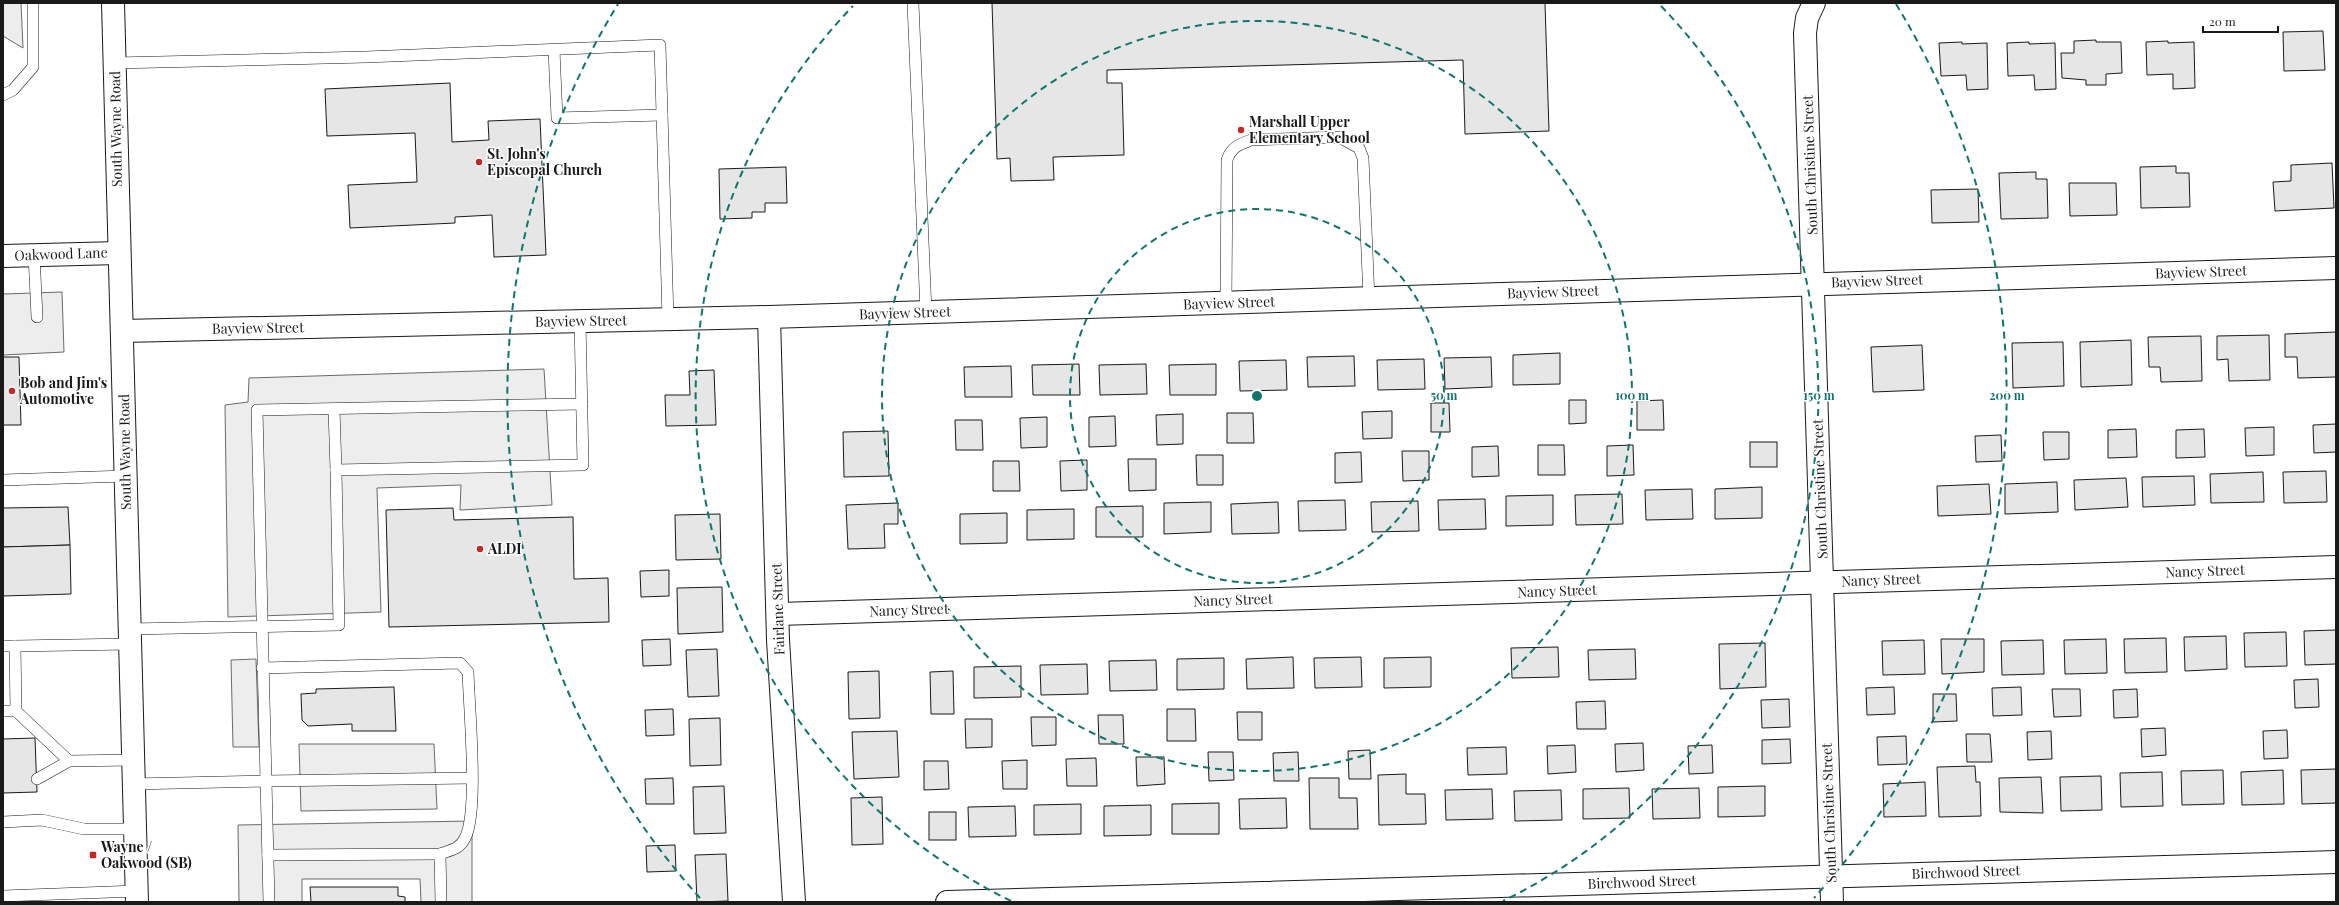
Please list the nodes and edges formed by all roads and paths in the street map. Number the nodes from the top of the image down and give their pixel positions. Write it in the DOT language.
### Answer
graph roads {
  1 [pos="33,3"];
  2 [pos="113,3"];
  3 [pos="913,3"];
  4 [pos="1814,4"];
  5 [pos="554,50"];
  6 [pos="115,63"];
  7 [pos="3,94"];
  8 [pos="662,116"];
  9 [pos="119,252"];
  10 [pos="34,255"];
  11 [pos="3,256"];
  12 [pos="2336,268"];
  13 [pos="1814,282"];
  14 [pos="1370,299"];
  15 [pos="1226,303"];
  16 [pos="926,312"];
  17 [pos="769,317"];
  18 [pos="37,318"];
  19 [pos="668,319"];
  20 [pos="580,321"];
  21 [pos="122,331"];
  22 [pos="582,404"];
  23 [pos="334,409"];
  24 [pos="336,470"];
  25 [pos="126,476"];
  26 [pos="3,480"];
  27 [pos="2336,567"];
  28 [pos="1823,583"];
  29 [pos="778,614"];
  30 [pos="262,626"];
  31 [pos="130,636"];
  32 [pos="3,646"];
  33 [pos="15,646"];
  34 [pos="262,668"];
  35 [pos="3,711"];
  36 [pos="16,711"];
  37 [pos="133,760"];
  38 [pos="69,761"];
  39 [pos="471,778"];
  40 [pos="36,779"];
  41 [pos="266,781"];
  42 [pos="133,784"];
  43 [pos="3,822"];
  44 [pos="135,829"];
  45 [pos="440,854"];
  46 [pos="268,855"];
  47 [pos="2336,862"];
  48 [pos="1831,875"];
  49 [pos="3,896"];
  50 [pos="137,897"];
  51 [pos="269,902"];
  52 [pos="441,902"];
  53 [pos="794,902"];
  54 [pos="947,902"];
  55 [pos="1832,902"];
  1 -- 7 [label="lane"];
  2 -- 6 [label="street, South Wayne Road"];
  3 -- 16 [label="lane"];
  4 -- 13 [label="street, South Christine Street"];
  5 -- 6 [label="lane"];
  5 -- 8 [label="lane"];
  5 -- 8 [label="lane"];
  6 -- 9 [label="street, South Wayne Road"];
  8 -- 19 [label="lane"];
  9 -- 10 [label="street, Oakwood Lane"];
  9 -- 21 [label="street, South Wayne Road"];
  10 -- 11 [label="street, Oakwood Lane"];
  10 -- 18 [label="lane"];
  12 -- 13 [label="street, Bayview Street"];
  13 -- 14 [label="street, Bayview Street"];
  13 -- 28 [label="street, South Christine Street"];
  14 -- 15 [label="street, Bayview Street"];
  14 -- 15 [label="lane"];
  15 -- 16 [label="street, Bayview Street"];
  16 -- 17 [label="street, Bayview Street"];
  17 -- 19 [label="street, Bayview Street"];
  17 -- 29 [label="street, Fairlane Street"];
  19 -- 20 [label="street, Bayview Street"];
  20 -- 21 [label="street, Bayview Street"];
  20 -- 22 [label="lane"];
  21 -- 25 [label="street, South Wayne Road"];
  22 -- 23 [label="lane"];
  22 -- 24 [label="lane"];
  23 -- 24 [label="lane"];
  23 -- 30 [label="lane"];
  24 -- 30 [label="lane"];
  25 -- 26 [label="lane"];
  25 -- 31 [label="street, South Wayne Road"];
  27 -- 28 [label="street, Nancy Street"];
  28 -- 29 [label="street, Nancy Street"];
  28 -- 48 [label="street, South Christine Street"];
  29 -- 53 [label="street, Fairlane Street"];
  30 -- 31 [label="lane"];
  30 -- 34 [label="lane"];
  31 -- 33 [label="lane"];
  31 -- 37 [label="street, South Wayne Road"];
  32 -- 33 [label="lane"];
  33 -- 36 [label="lane"];
  34 -- 39 [label="lane"];
  34 -- 41 [label="lane"];
  35 -- 36 [label="lane"];
  36 -- 38 [label="lane"];
  37 -- 38 [label="lane"];
  37 -- 42 [label="street, South Wayne Road"];
  38 -- 40 [label="lane"];
  39 -- 41 [label="lane"];
  39 -- 45 [label="lane"];
  41 -- 42 [label="lane"];
  41 -- 46 [label="lane"];
  42 -- 44 [label="street, South Wayne Road"];
  43 -- 44 [label="lane"];
  44 -- 50 [label="street, South Wayne Road"];
  45 -- 46 [label="lane"];
  45 -- 52 [label="lane"];
  46 -- 51 [label="lane"];
  47 -- 48 [label="street, Birchwood Street"];
  48 -- 54 [label="street, Birchwood Street"];
  48 -- 55 [label="street, South Christine Street"];
  49 -- 50 [label="lane"];
}
